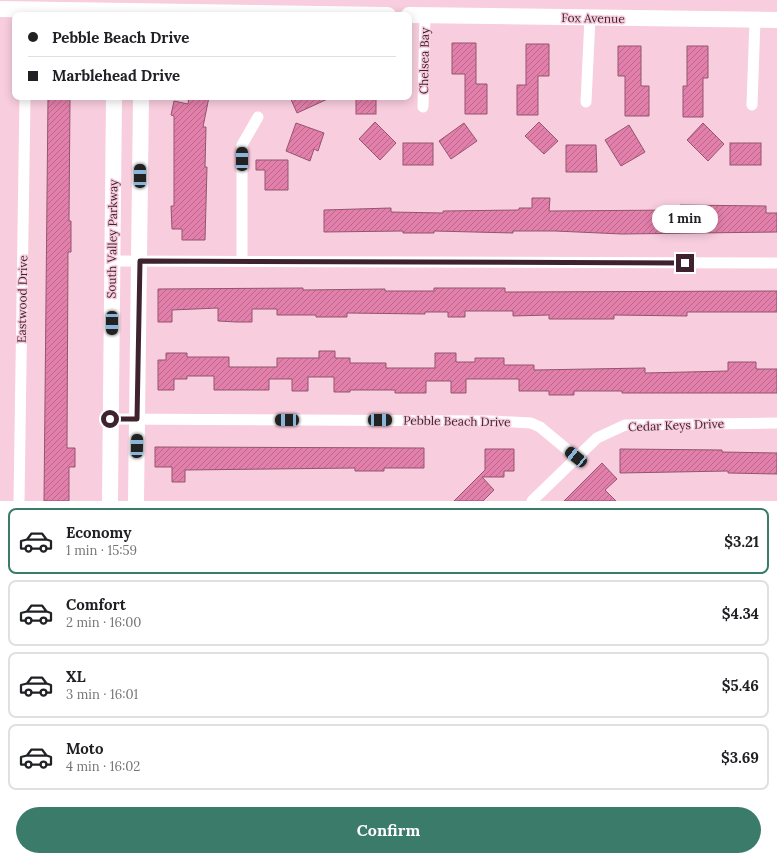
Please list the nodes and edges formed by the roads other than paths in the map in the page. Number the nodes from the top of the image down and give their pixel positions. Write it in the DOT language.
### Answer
graph roads {
  1 [pos="26,8"];
  2 [pos="117,9"];
  3 [pos="143,9"];
  4 [pos="0,10"];
  5 [pos="266,12"];
  6 [pos="412,15"];
  7 [pos="425,16"];
  8 [pos="590,18"];
  9 [pos="755,20"];
  10 [pos="777,20"];
  11 [pos="26,100"];
  12 [pos="114,100"];
  13 [pos="141,100"];
  14 [pos="586,102"];
  15 [pos="752,105"];
  16 [pos="423,107"];
  17 [pos="258,117"];
  18 [pos="112,261"];
  19 [pos="140,261"];
  20 [pos="242,261"];
  21 [pos="777,263"];
  22 [pos="110,419"];
  23 [pos="137,419"];
  24 [pos="777,423"];
  25 [pos="576,457"];
  26 [pos="19,501"];
  27 [pos="110,501"];
  28 [pos="136,501"];
  29 [pos="532,501"];
  1 -- 2 [label="main road"];
  1 -- 4 [label="main road"];
  2 -- 3 [label="main road"];
  3 -- 5 [label="main road"];
  6 -- 7 [label="main road, Fox Avenue"];
  7 -- 8 [label="main road, Fox Avenue"];
  7 -- 16 [label="street, Chelsea Bay"];
  8 -- 9 [label="main road, Fox Avenue"];
  8 -- 14 [label="street"];
  9 -- 10 [label="main road, Fox Avenue"];
  9 -- 15 [label="street"];
  11 -- 26 [label="street, Eastwood Drive"];
  12 -- 18 [label="main road, South Valley Parkway"];
  13 -- 19 [label="main road"];
  17 -- 20 [label="street"];
  18 -- 19 [label="street"];
  18 -- 22 [label="main road, South Valley Parkway"];
  19 -- 20 [label="street"];
  19 -- 23 [label="main road"];
  20 -- 21 [label="street"];
  22 -- 23 [label="street, Pebble Beach Drive"];
  22 -- 27 [label="main road, South Valley Parkway"];
  23 -- 25 [label="street, Pebble Beach Drive"];
  23 -- 28 [label="main road"];
  24 -- 25 [label="street, Cedar Keys Drive"];
  25 -- 29 [label="street, Cedar Keys Drive"];
}
